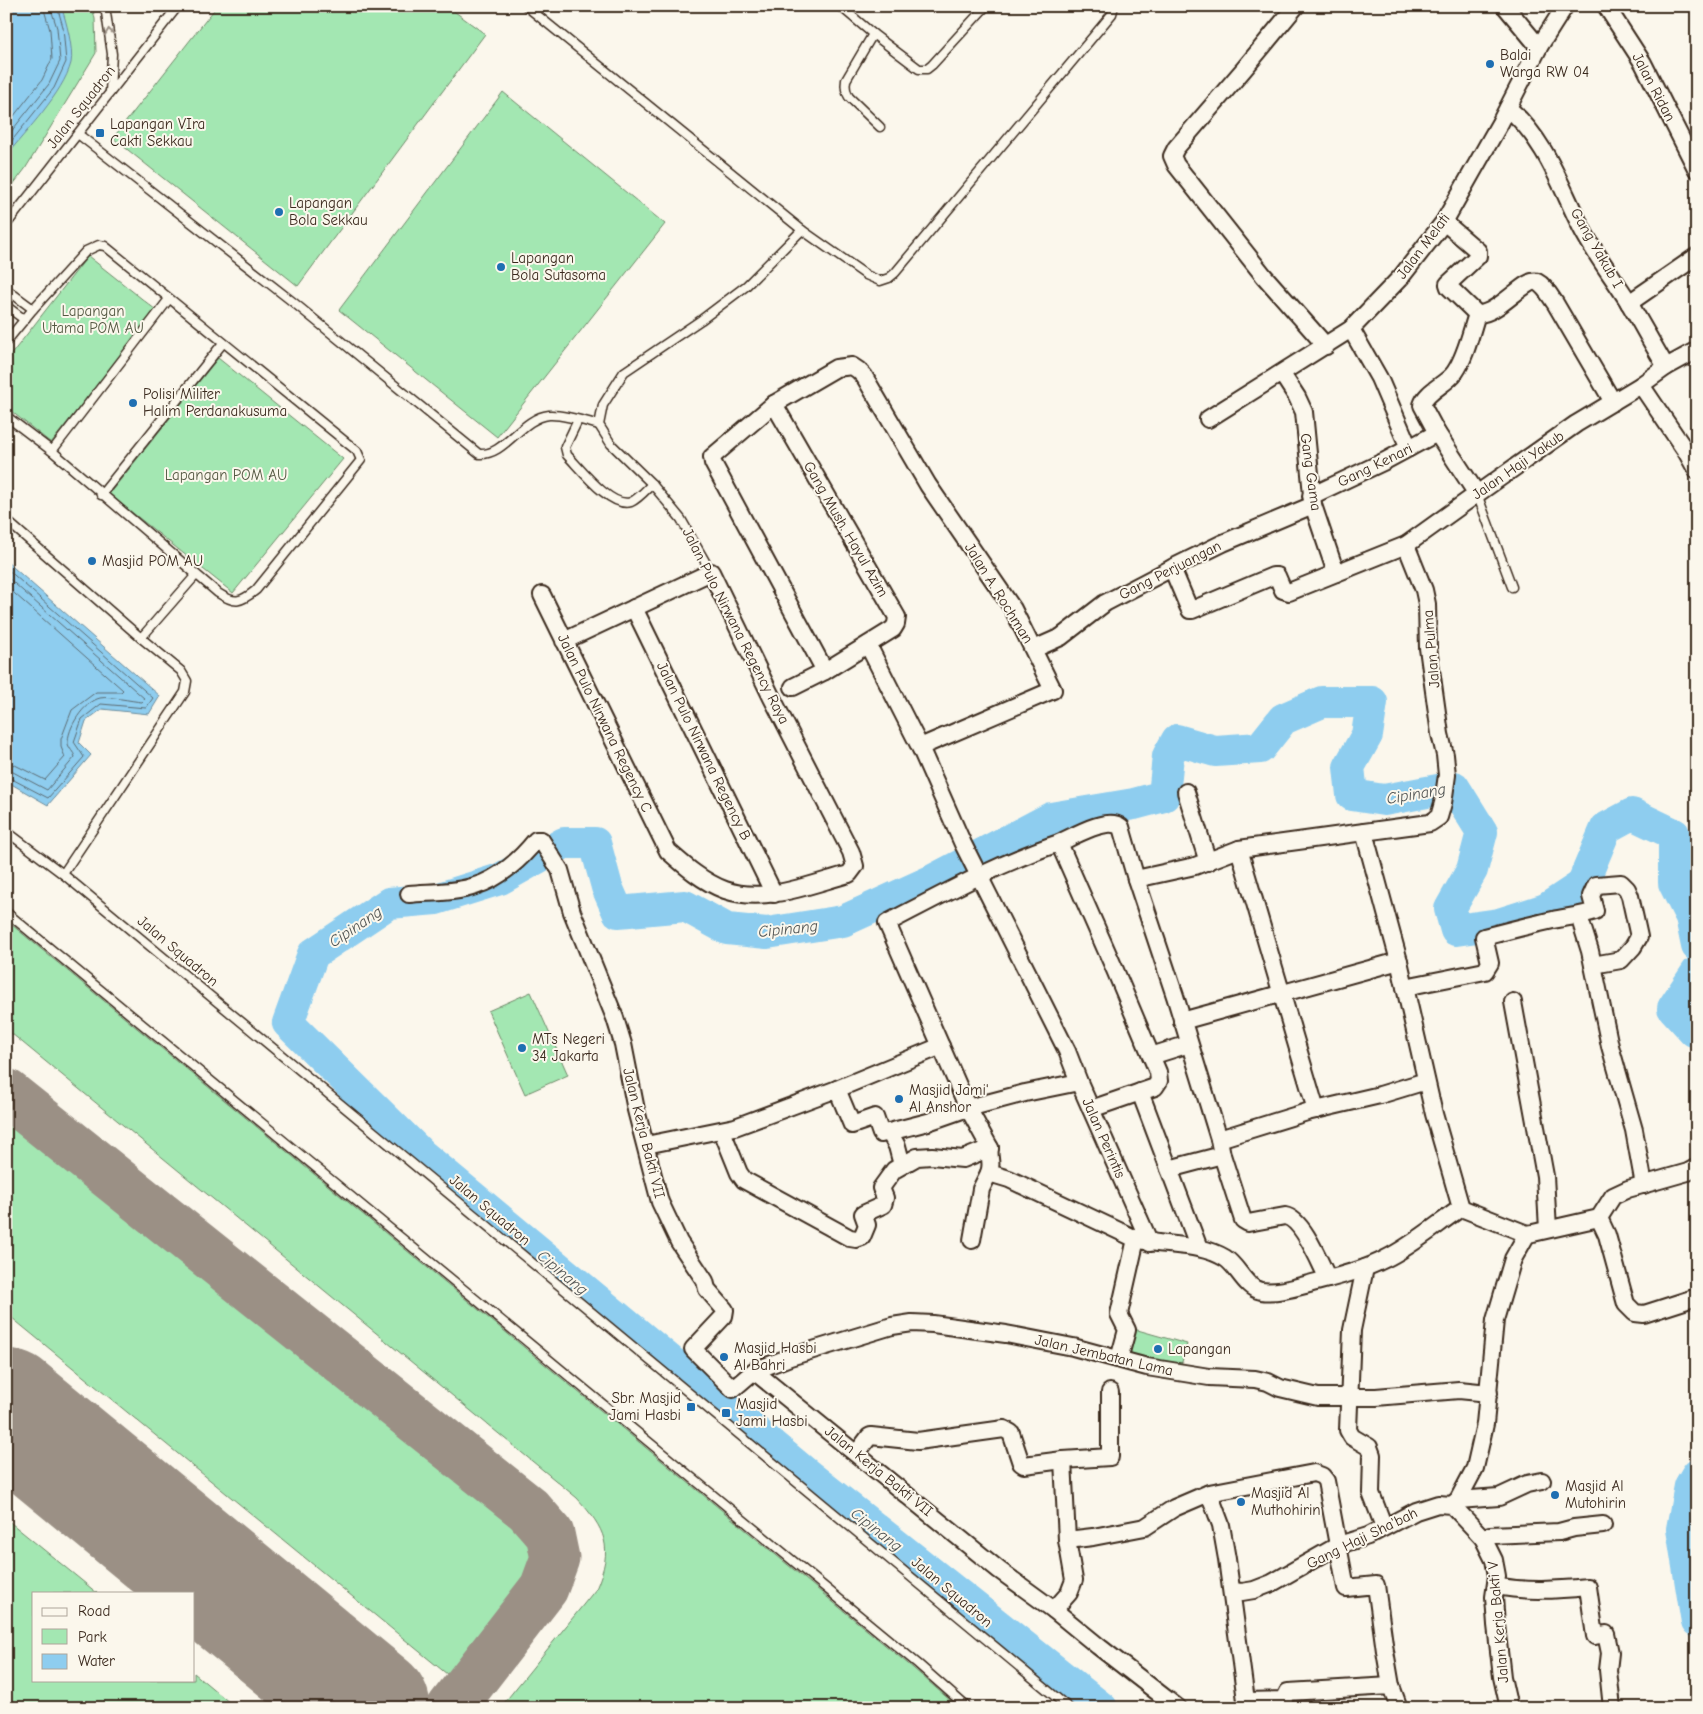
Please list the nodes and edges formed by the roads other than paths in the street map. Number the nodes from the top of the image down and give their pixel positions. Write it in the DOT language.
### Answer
graph roads {
  1 [pos="105,6"];
  2 [pos="178,6"];
  3 [pos="526,6"];
  4 [pos="840,6"];
  5 [pos="986,6"];
  6 [pos="1114,6"];
  7 [pos="1296,6"];
  8 [pos="1505,6"];
  9 [pos="1565,6"];
  10 [pos="1606,6"];
  11 [pos="873,34"];
  12 [pos="1539,47"];
  13 [pos="110,92"];
  14 [pos="1508,108"];
  15 [pos="880,127"];
  16 [pos="78,134"];
  17 [pos="1697,170"];
  18 [pos="1444,222"];
  19 [pos="6,226"];
  20 [pos="802,230"];
  21 [pos="1697,256"];
  22 [pos="6,289"];
  23 [pos="169,299"];
  24 [pos="1629,303"];
  25 [pos="6,306"];
  26 [pos="33,309"];
  27 [pos="1477,314"];
  28 [pos="25,320"];
  29 [pos="1351,330"];
  30 [pos="6,342"];
  31 [pos="223,343"];
  32 [pos="1326,346"];
  33 [pos="1697,350"];
  34 [pos="1666,367"];
  35 [pos="1282,374"];
  36 [pos="1641,385"];
  37 [pos="1613,402"];
  38 [pos="774,404"];
  39 [pos="6,416"];
  40 [pos="1208,419"];
  41 [pos="578,420"];
  42 [pos="599,425"];
  43 [pos="1437,432"];
  44 [pos="1409,448"];
  45 [pos="52,451"];
  46 [pos="1692,451"];
  47 [pos="1697,472"];
  48 [pos="652,484"];
  49 [pos="101,494"];
  50 [pos="1476,494"];
  51 [pos="1312,500"];
  52 [pos="6,520"];
  53 [pos="1406,546"];
  54 [pos="1172,568"];
  55 [pos="711,572"];
  56 [pos="1336,573"];
  57 [pos="196,575"];
  58 [pos="1512,587"];
  59 [pos="542,595"];
  60 [pos="634,608"];
  61 [pos="141,638"];
  62 [pos="564,642"];
  63 [pos="868,645"];
  64 [pos="1040,647"];
  65 [pos="824,671"];
  66 [pos="793,687"];
  67 [pos="920,747"];
  68 [pos="1186,792"];
  69 [pos="6,831"];
  70 [pos="1364,832"];
  71 [pos="1059,842"];
  72 [pos="1239,849"];
  73 [pos="668,851"];
  74 [pos="1208,862"];
  75 [pos="978,873"];
  76 [pos="63,874"];
  77 [pos="1136,879"];
  78 [pos="410,894"];
  79 [pos="774,894"];
  80 [pos="6,912"];
  81 [pos="1579,916"];
  82 [pos="1399,961"];
  83 [pos="1593,965"];
  84 [pos="1405,987"];
  85 [pos="1282,993"];
  86 [pos="1513,1002"];
  87 [pos="1182,1021"];
  88 [pos="1189,1044"];
  89 [pos="940,1046"];
  90 [pos="1151,1056"];
  91 [pos="1079,1082"];
  92 [pos="1426,1082"];
  93 [pos="837,1089"];
  94 [pos="1140,1092"];
  95 [pos="968,1108"];
  96 [pos="1091,1109"];
  97 [pos="1316,1110"];
  98 [pos="722,1131"];
  99 [pos="889,1132"];
  100 [pos="646,1145"];
  101 [pos="1220,1147"];
  102 [pos="990,1148"];
  103 [pos="902,1165"];
  104 [pos="1697,1167"];
  105 [pos="1169,1169"];
  106 [pos="989,1173"];
  107 [pos="1644,1185"];
  108 [pos="1460,1208"];
  109 [pos="1599,1218"];
  110 [pos="1548,1229"];
  111 [pos="1527,1234"];
  112 [pos="972,1240"];
  113 [pos="1143,1241"];
  114 [pos="1199,1248"];
  115 [pos="1365,1268"];
  116 [pos="1328,1279"];
  117 [pos="1697,1298"];
  118 [pos="1120,1359"];
  119 [pos="754,1371"];
  120 [pos="1110,1392"];
  121 [pos="1489,1393"];
  122 [pos="1349,1396"];
  123 [pos="857,1453"];
  124 [pos="1063,1460"];
  125 [pos="1542,1481"];
  126 [pos="1209,1494"];
  127 [pos="1455,1503"];
  128 [pos="1603,1525"];
  129 [pos="1384,1527"];
  130 [pos="1483,1538"];
  131 [pos="1067,1540"];
  132 [pos="1339,1545"];
  133 [pos="1496,1586"];
  134 [pos="1232,1591"];
  135 [pos="1054,1610"];
  136 [pos="1391,1686"];
  137 [pos="1246,1704"];
  138 [pos="968,1708"];
  139 [pos="1070,1708"];
  140 [pos="1178,1708"];
  141 [pos="1399,1708"];
  142 [pos="1509,1708"];
  143 [pos="1612,1708"];
  13 -- 1 [label="lane, one-way"];
  2 -- 13 [label="lane, Jalan Squadron"];
  3 -- 20 [label="lane"];
  4 -- 11 [label="lane"];
  5 -- 11 [label="lane"];
  6 -- 20 [label="lane"];
  7 -- 32 [label="street"];
  8 -- 12 [label="street"];
  9 -- 12 [label="street, Jalan Melati"];
  10 -- 17 [label="street, Jalan Ridan"];
  11 -- 15 [label="lane"];
  12 -- 14 [label="street, Jalan Melati"];
  13 -- 16 [label="lane, Jalan Squadron"];
  14 -- 18 [label="street, Jalan Melati"];
  14 -- 24 [label="street, Gang Yakub I"];
  16 -- 19 [label="lane, Jalan Squadron"];
  16 -- 41 [label="lane"];
  18 -- 27 [label="street"];
  18 -- 29 [label="street, Jalan Melati"];
  20 -- 42 [label="lane"];
  21 -- 24 [label="street"];
  22 -- 26 [label="lane"];
  23 -- 26 [label="lane"];
  23 -- 31 [label="lane"];
  23 -- 45 [label="lane"];
  24 -- 34 [label="street, Gang Yakub I"];
  25 -- 28 [label="lane"];
  26 -- 28 [label="lane"];
  27 -- 37 [label="street"];
  27 -- 43 [label="street"];
  28 -- 30 [label="lane"];
  29 -- 32 [label="street, Jalan Melati"];
  29 -- 44 [label="street"];
  31 -- 49 [label="lane"];
  31 -- 57 [label="lane"];
  32 -- 35 [label="street, Jalan Melati"];
  33 -- 34 [label="street, Jalan Haji Yakub"];
  34 -- 36 [label="street, Jalan Haji Yakub"];
  35 -- 40 [label="street, Jalan Melati"];
  35 -- 51 [label="street, Gang Gama"];
  36 -- 37 [label="street, Jalan Haji Yakub"];
  36 -- 46 [label="street"];
  37 -- 50 [label="street, Jalan Haji Yakub"];
  38 -- 63 [label="street, Gang Mush. Hayul Azim"];
  38 -- 64 [label="street, Jalan A. Rochman"];
  38 -- 65 [label="street"];
  39 -- 45 [label="lane"];
  41 -- 42 [label="lane"];
  41 -- 48 [label="lane"];
  42 -- 48 [label="lane, Jalan Pulo Nirwana Regency Raya"];
  43 -- 44 [label="street, Gang Kenari"];
  43 -- 50 [label="street"];
  44 -- 51 [label="street, Gang Kenari"];
  45 -- 49 [label="lane"];
  46 -- 47 [label="street"];
  48 -- 55 [label="lane, Jalan Pulo Nirwana Regency Raya"];
  49 -- 57 [label="lane"];
  50 -- 53 [label="street, Jalan Haji Yakub"];
  50 -- 58 [label="lane"];
  51 -- 54 [label="street, Gang Perjuangan"];
  51 -- 56 [label="street, Gang Gama"];
  52 -- 61 [label="lane"];
  53 -- 56 [label="street, Jalan Haji Yakub"];
  53 -- 70 [label="street, Jalan Pulma"];
  54 -- 56 [label="street, Jalan Haji Yakub"];
  54 -- 64 [label="street, Gang Perjuangan"];
  55 -- 60 [label="street"];
  55 -- 79 [label="street, Jalan Pulo Nirwana Regency Raya"];
  57 -- 61 [label="lane"];
  59 -- 62 [label="street, Jalan Pulo Nirwana Regency C"];
  60 -- 62 [label="street"];
  60 -- 79 [label="street, Jalan Pulo Nirwana Regency B"];
  61 -- 76 [label="lane"];
  62 -- 73 [label="street, Jalan Pulo Nirwana Regency C"];
  63 -- 65 [label="street"];
  63 -- 67 [label="street"];
  64 -- 67 [label="street, Jalan A. Rochman"];
  65 -- 66 [label="street"];
  67 -- 75 [label="street"];
  68 -- 74 [label="street"];
  69 -- 76 [label="lane, Jalan Squadron"];
  70 -- 72 [label="street"];
  70 -- 82 [label="street"];
  71 -- 75 [label="street"];
  71 -- 77 [label="street"];
  71 -- 90 [label="street"];
  72 -- 74 [label="street"];
  72 -- 85 [label="street"];
  73 -- 79 [label="street, Jalan Pulo Nirwana Regency Raya"];
  74 -- 77 [label="street"];
  75 -- 89 [label="street"];
  75 -- 91 [label="street"];
  76 -- 139 [label="lane, Jalan Squadron"];
  77 -- 87 [label="street"];
  78 -- 100 [label="street, Jalan Kerja Bakti VII"];
  80 -- 138 [label="lane"];
  81 -- 83 [label="street"];
  81 -- 83 [label="street"];
  81 -- 84 [label="street"];
  82 -- 84 [label="street"];
  82 -- 85 [label="street"];
  83 -- 107 [label="street"];
  84 -- 92 [label="street"];
  85 -- 87 [label="street"];
  85 -- 97 [label="street"];
  86 -- 110 [label="street"];
  87 -- 88 [label="street"];
  88 -- 90 [label="street"];
  88 -- 101 [label="street"];
  89 -- 93 [label="street"];
  89 -- 95 [label="street"];
  90 -- 94 [label="street"];
  91 -- 95 [label="street, Jalan Perintis"];
  91 -- 96 [label="street, Jalan Perintis"];
  92 -- 97 [label="street"];
  92 -- 108 [label="street"];
  93 -- 98 [label="street"];
  93 -- 99 [label="street"];
  94 -- 96 [label="street"];
  94 -- 105 [label="street"];
  95 -- 99 [label="street, Jalan Perintis"];
  95 -- 102 [label="street"];
  96 -- 113 [label="street, Jalan Perintis"];
  97 -- 101 [label="street"];
  98 -- 100 [label="street"];
  98 -- 103 [label="street"];
  99 -- 103 [label="street"];
  100 -- 119 [label="street, Jalan Kerja Bakti VII"];
  101 -- 105 [label="street"];
  101 -- 116 [label="street"];
  102 -- 103 [label="street"];
  102 -- 106 [label="street"];
  104 -- 107 [label="street"];
  105 -- 114 [label="street"];
  106 -- 112 [label="street"];
  106 -- 113 [label="street"];
  107 -- 109 [label="street"];
  108 -- 111 [label="street"];
  108 -- 115 [label="street"];
  109 -- 110 [label="street"];
  109 -- 117 [label="street"];
  110 -- 111 [label="street"];
  111 -- 121 [label="street"];
  113 -- 114 [label="street"];
  113 -- 118 [label="street"];
  114 -- 116 [label="street"];
  115 -- 116 [label="street"];
  115 -- 122 [label="street"];
  118 -- 119 [label="street, Jalan Jembatan Lama"];
  118 -- 122 [label="street, Jalan Jembatan Lama"];
  119 -- 123 [label="street, Jalan Kerja Bakti VII"];
  120 -- 124 [label="street"];
  121 -- 122 [label="street, Jalan Jembatan Lama"];
  121 -- 127 [label="street"];
  122 -- 129 [label="street"];
  123 -- 124 [label="street"];
  123 -- 135 [label="street, Jalan Kerja Bakti VII"];
  124 -- 131 [label="street"];
  125 -- 127 [label="street, Gang Haji Sha'bah"];
  126 -- 131 [label="street"];
  126 -- 132 [label="street"];
  126 -- 134 [label="street"];
  127 -- 129 [label="street, Gang Haji Sha'bah"];
  127 -- 130 [label="street"];
  128 -- 130 [label="street"];
  129 -- 132 [label="street, Gang Haji Sha'bah"];
  130 -- 133 [label="street, Jalan Kerja Bakti V"];
  131 -- 135 [label="street"];
  132 -- 134 [label="street, Gang Haji Sha'bah"];
  132 -- 136 [label="street"];
  133 -- 142 [label="street, Jalan Kerja Bakti V"];
  133 -- 143 [label="street"];
  134 -- 137 [label="street"];
  135 -- 140 [label="street, Jalan Kerja Bakti VII"];
  136 -- 137 [label="street"];
  136 -- 141 [label="street"];
}
